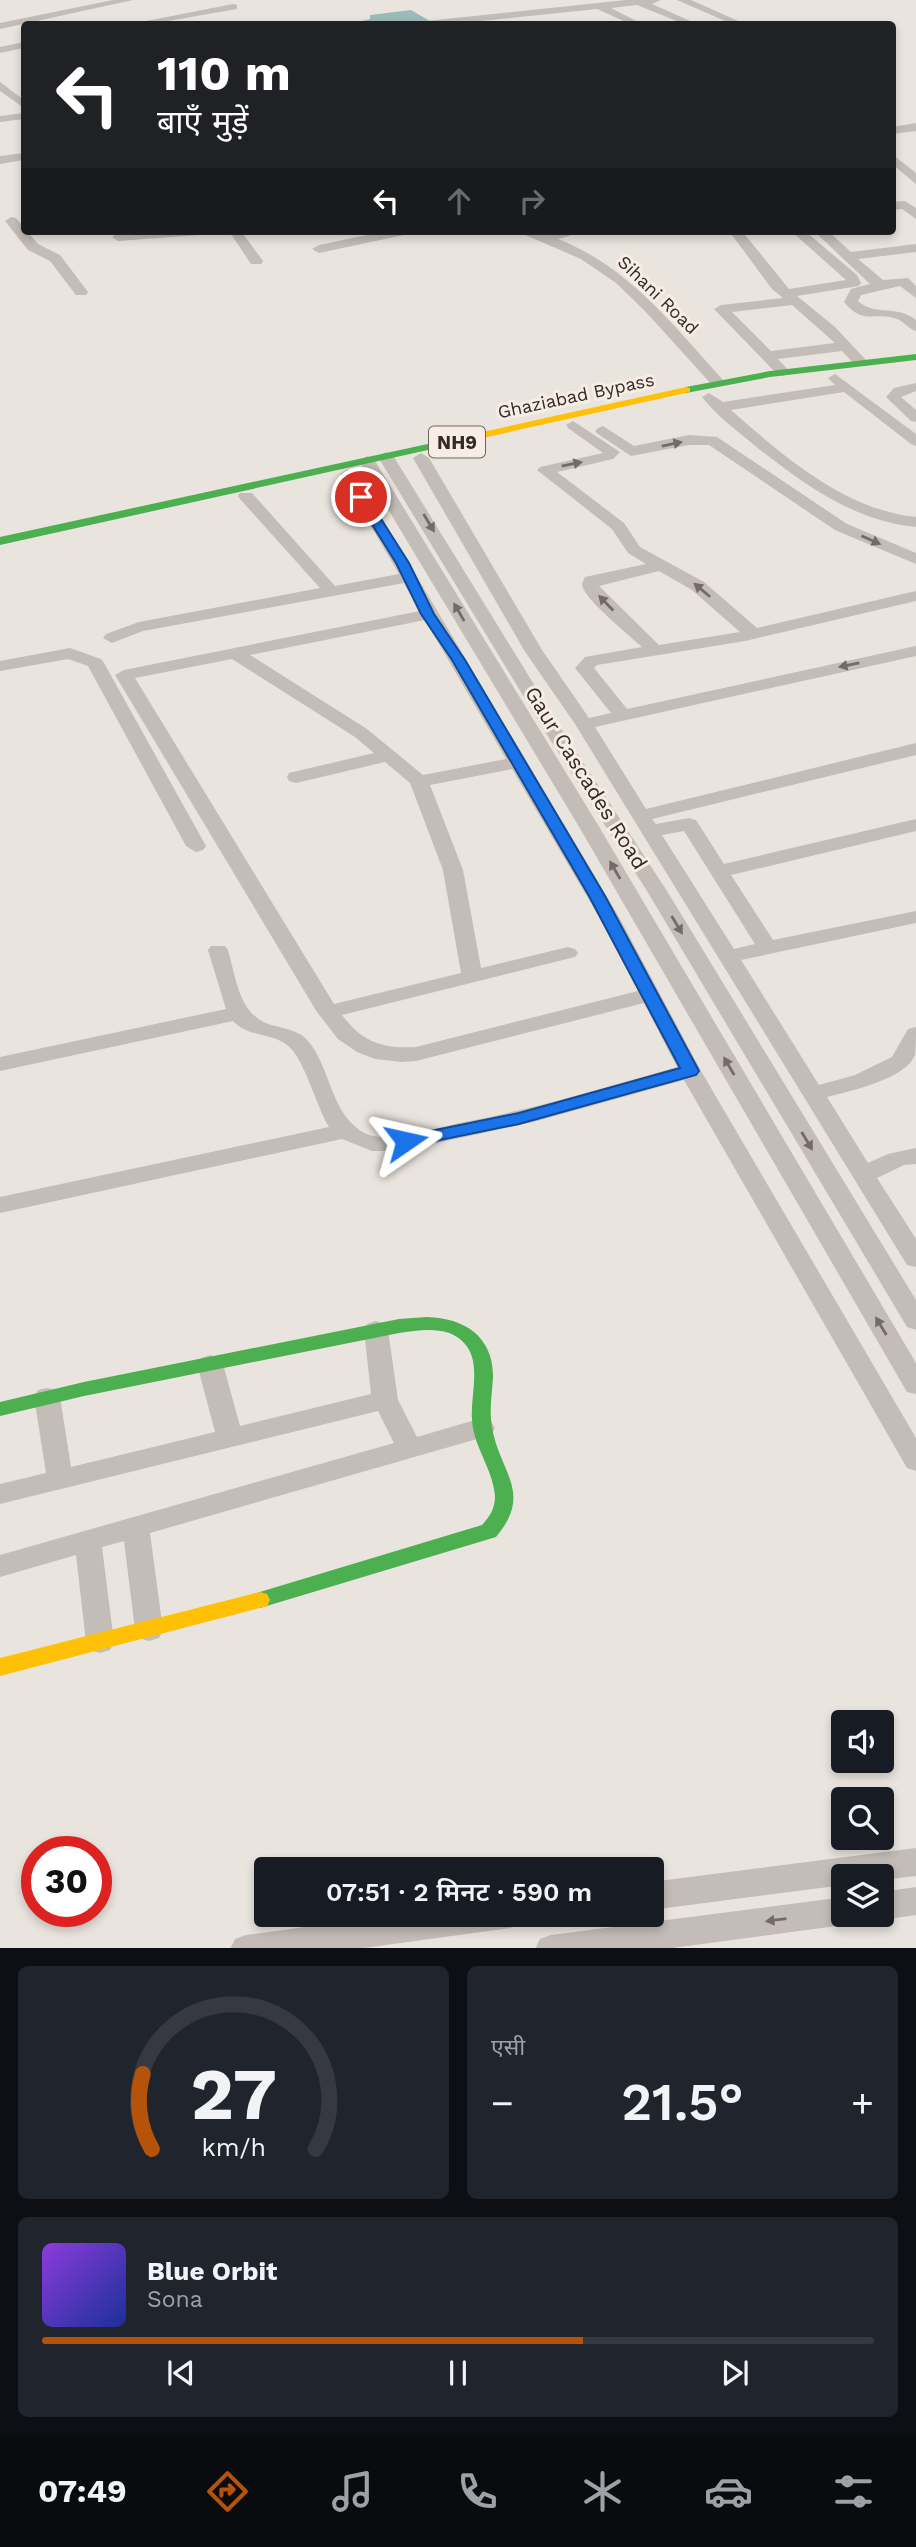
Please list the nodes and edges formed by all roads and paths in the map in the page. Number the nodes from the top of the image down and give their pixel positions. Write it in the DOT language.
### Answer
graph roads {
  1 [pos="71,0"];
  2 [pos="82,0"];
  3 [pos="128,0"];
  4 [pos="656,0"];
  5 [pos="682,0"];
  6 [pos="637,1"];
  7 [pos="95,6"];
  8 [pos="233,7"];
  9 [pos="601,7"];
  10 [pos="0,15"];
  11 [pos="24,21"];
  12 [pos="128,21"];
  13 [pos="151,21"];
  14 [pos="457,21"];
  15 [pos="631,21"];
  16 [pos="685,21"];
  17 [pos="733,21"];
  18 [pos="21,22"];
  19 [pos="0,26"];
  20 [pos="0,35"];
  21 [pos="13,45"];
  22 [pos="0,50"];
  23 [pos="0,85"];
  24 [pos="21,93"];
  25 [pos="12,94"];
  26 [pos="21,102"];
  27 [pos="21,116"];
  28 [pos="0,119"];
  29 [pos="916,127"];
  30 [pos="896,130"];
  31 [pos="21,157"];
  32 [pos="0,160"];
  33 [pos="896,161"];
  34 [pos="915,178"];
  35 [pos="896,206"];
  36 [pos="916,215"];
  37 [pos="25,235"];
  38 [pos="145,235"];
  39 [pos="238,235"];
  40 [pos="355,235"];
  41 [pos="386,235"];
  42 [pos="532,235"];
  43 [pos="562,235"];
  44 [pos="739,235"];
  45 [pos="802,235"];
  46 [pos="824,235"];
  47 [pos="118,237"];
  48 [pos="543,239"];
  49 [pos="363,240"];
  50 [pos="916,248"];
  51 [pos="319,250"];
  52 [pos="847,256"];
  53 [pos="256,261"];
  54 [pos="909,281"];
  55 [pos="880,285"];
  56 [pos="81,292"];
  57 [pos="916,294"];
  58 [pos="790,298"];
  59 [pos="916,327"];
  60 [pos="845,346"];
  61 [pos="767,356"];
  62 [pos="916,357"];
  63 [pos="861,363"];
  64 [pos="916,371"];
  65 [pos="782,372"];
  66 [pos="840,383"];
  67 [pos="916,387"];
  68 [pos="716,396"];
  69 [pos="916,418"];
  70 [pos="581,423"];
  71 [pos="916,442"];
  72 [pos="631,451"];
  73 [pos="610,454"];
  74 [pos="421,458"];
  75 [pos="380,463"];
  76 [pos="348,474"];
  77 [pos="246,496"];
  78 [pos="916,522"];
  79 [pos="0,541"];
  80 [pos="0,550"];
  81 [pos="916,559"];
  82 [pos="663,565"];
  83 [pos="409,577"];
  84 [pos="331,591"];
  85 [pos="916,596"];
  86 [pos="428,614"];
  87 [pos="753,634"];
  88 [pos="112,638"];
  89 [pos="533,650"];
  90 [pos="655,650"];
  91 [pos="916,650"];
  92 [pos="235,653"];
  93 [pos="509,654"];
  94 [pos="485,657"];
  95 [pos="458,660"];
  96 [pos="0,666"];
  97 [pos="622,715"];
  98 [pos="584,724"];
  99 [pos="916,749"];
  100 [pos="388,756"];
  101 [pos="519,762"];
  102 [pos="296,777"];
  103 [pos="419,781"];
  104 [pos="645,823"];
  105 [pos="916,825"];
  106 [pos="196,846"];
  107 [pos="717,872"];
  108 [pos="685,886"];
  109 [pos="657,891"];
  110 [pos="639,912"];
  111 [pos="609,917"];
  112 [pos="916,917"];
  113 [pos="767,947"];
  114 [pos="218,950"];
  115 [pos="568,953"];
  116 [pos="728,956"];
  117 [pos="472,976"];
  118 [pos="649,995"];
  119 [pos="328,1012"];
  120 [pos="238,1013"];
  121 [pos="916,1034"];
  122 [pos="0,1064"];
  123 [pos="690,1071"];
  124 [pos="812,1094"];
  125 [pos="783,1100"];
  126 [pos="752,1106"];
  127 [pos="346,1131"];
  128 [pos="913,1151"];
  129 [pos="864,1175"];
  130 [pos="0,1205"];
  131 [pos="916,1259"];
  132 [pos="855,1281"];
  133 [pos="817,1289"];
  134 [pos="916,1321"];
  135 [pos="376,1330"];
  136 [pos="210,1364"];
  137 [pos="916,1385"];
  138 [pos="47,1397"];
  139 [pos="385,1400"];
  140 [pos="0,1409"];
  141 [pos="482,1428"];
  142 [pos="230,1438"];
  143 [pos="410,1448"];
  144 [pos="916,1461"];
  145 [pos="60,1479"];
  146 [pos="0,1494"];
  147 [pos="136,1527"];
  148 [pos="88,1541"];
  149 [pos="0,1566"];
  150 [pos="149,1630"];
  151 [pos="100,1642"];
  152 [pos="0,1667"];
  153 [pos="916,1862"];
  154 [pos="664,1894"];
  155 [pos="916,1902"];
  156 [pos="894,1905"];
  157 [pos="831,1913"];
  158 [pos="409,1927"];
  159 [pos="246,1948"];
  160 [pos="551,1948"];
  1 -- 10 [label="street"];
  2 -- 7 [label="street"];
  3 -- 7 [label="street"];
  4 -- 6 [label="street"];
  5 -- 17 [label="street"];
  6 -- 9 [label="street"];
  6 -- 16 [label="street"];
  7 -- 11 [label="street"];
  7 -- 12 [label="street"];
  8 -- 13 [label="street"];
  9 -- 14 [label="street"];
  9 -- 15 [label="street"];
  18 -- 19 [label="street"];
  20 -- 21 [label="street"];
  21 -- 22 [label="street"];
  23 -- 25 [label="street"];
  24 -- 25 [label="street"];
  25 -- 26 [label="street"];
  27 -- 28 [label="street"];
  29 -- 30 [label="street"];
  31 -- 32 [label="street"];
  33 -- 34 [label="street"];
  35 -- 36 [label="street"];
  37 -- 56 [label="street"];
  38 -- 47 [label="street"];
  39 -- 53 [label="street"];
  40 -- 49 [label="street"];
  41 -- 49 [label="street"];
  42 -- 48 [label="street, Sihani Road"];
  43 -- 48 [label="street"];
  44 -- 58 [label="street"];
  45 -- 58 [label="street"];
  46 -- 52 [label="street"];
  48 -- 68 [label="street, Sihani Road"];
  49 -- 51 [label="street"];
  50 -- 52 [label="street"];
  52 -- 55 [label="street"];
  54 -- 55 [label="street"];
  54 -- 57 [label="street"];
  55 -- 59 [label="street"];
  58 -- 60 [label="street"];
  58 -- 61 [label="street"];
  60 -- 61 [label="street"];
  60 -- 63 [label="street"];
  61 -- 65 [label="street"];
  62 -- 63 [label="main road, Ghaziabad Bypass / NH9"];
  63 -- 65 [label="main road, Ghaziabad Bypass / NH9"];
  64 -- 66 [label="main road, Ghaziabad Bypass / NH9"];
  65 -- 68 [label="main road, Ghaziabad Bypass / NH9"];
  66 -- 68 [label="main road, Ghaziabad Bypass / NH9"];
  66 -- 71 [label="street"];
  67 -- 69 [label="street"];
  68 -- 70 [label="main road, Ghaziabad Bypass / NH9"];
  68 -- 75 [label="main road, Ghaziabad Bypass / NH9"];
  68 -- 78 [label="street, Sihani Road"];
  70 -- 72 [label="street"];
  70 -- 73 [label="street"];
  70 -- 74 [label="main road, Ghaziabad Bypass / NH9"];
  72 -- 73 [label="street"];
  72 -- 81 [label="street, one-way"];
  82 -- 73 [label="street, one-way"];
  74 -- 75 [label="main road, Ghaziabad Bypass / NH9"];
  74 -- 89 [label="street"];
  75 -- 76 [label="main road, Ghaziabad Bypass / NH9"];
  75 -- 79 [label="main road, Ghaziabad Bypass / NH9"];
  75 -- 93 [label="street, Gaur Cascades Road, one-way"];
  94 -- 75 [label="street, Gaur Cascades Road, one-way"];
  76 -- 77 [label="main road, Ghaziabad Bypass / NH9"];
  76 -- 83 [label="street"];
  77 -- 80 [label="main road, Ghaziabad Bypass / NH9"];
  77 -- 84 [label="street"];
  87 -- 82 [label="street, one-way"];
  90 -- 82 [label="street, one-way"];
  83 -- 84 [label="street"];
  83 -- 86 [label="street"];
  84 -- 88 [label="street"];
  85 -- 87 [label="street"];
  86 -- 92 [label="street"];
  86 -- 95 [label="street"];
  87 -- 90 [label="street"];
  89 -- 93 [label="street"];
  89 -- 98 [label="street"];
  90 -- 97 [label="street"];
  91 -- 97 [label="street, one-way"];
  92 -- 100 [label="street"];
  92 -- 119 [label="street"];
  93 -- 109 [label="street, Gaur Cascades Road"];
  94 -- 95 [label="street"];
  110 -- 94 [label="street, Gaur Cascades Road, one-way"];
  95 -- 101 [label="street"];
  96 -- 106 [label="street"];
  97 -- 98 [label="street"];
  98 -- 104 [label="street"];
  99 -- 104 [label="street"];
  100 -- 102 [label="street"];
  100 -- 103 [label="street"];
  101 -- 103 [label="street"];
  101 -- 111 [label="street"];
  103 -- 117 [label="street"];
  104 -- 107 [label="street"];
  104 -- 108 [label="street"];
  105 -- 107 [label="street"];
  107 -- 113 [label="street"];
  108 -- 109 [label="street"];
  108 -- 116 [label="street"];
  109 -- 125 [label="street, Gaur Cascades Road, one-way"];
  110 -- 111 [label="street"];
  126 -- 110 [label="street, Gaur Cascades Road, one-way"];
  111 -- 118 [label="street"];
  112 -- 113 [label="street"];
  113 -- 116 [label="street"];
  114 -- 120 [label="street"];
  115 -- 117 [label="street"];
  116 -- 124 [label="street"];
  117 -- 119 [label="street"];
  118 -- 119 [label="street"];
  118 -- 123 [label="street"];
  120 -- 122 [label="street"];
  120 -- 127 [label="street"];
  121 -- 124 [label="street"];
  123 -- 127 [label="street"];
  123 -- 133 [label="street"];
  124 -- 129 [label="street"];
  125 -- 126 [label="street"];
  125 -- 134 [label="street, Gaur Cascades Road, one-way"];
  126 -- 132 [label="street, Gaur Cascades Road"];
  127 -- 130 [label="street"];
  128 -- 129 [label="street"];
  129 -- 131 [label="street"];
  132 -- 133 [label="street"];
  137 -- 132 [label="street, Gaur Cascades Road, one-way"];
  133 -- 144 [label="street"];
  135 -- 136 [label="main road"];
  135 -- 139 [label="street"];
  135 -- 141 [label="main road"];
  136 -- 138 [label="main road"];
  136 -- 142 [label="street"];
  138 -- 140 [label="main road"];
  138 -- 145 [label="street"];
  139 -- 142 [label="street"];
  139 -- 143 [label="street"];
  141 -- 143 [label="street"];
  141 -- 150 [label="main road"];
  142 -- 145 [label="street"];
  143 -- 147 [label="street"];
  145 -- 146 [label="street"];
  147 -- 148 [label="street"];
  147 -- 150 [label="street"];
  148 -- 149 [label="street"];
  148 -- 151 [label="street"];
  150 -- 151 [label="main road"];
  151 -- 152 [label="main road"];
  153 -- 154 [label="street"];
  155 -- 156 [label="street"];
  157 -- 160 [label="street, one-way"];
  158 -- 159 [label="street"];
}
